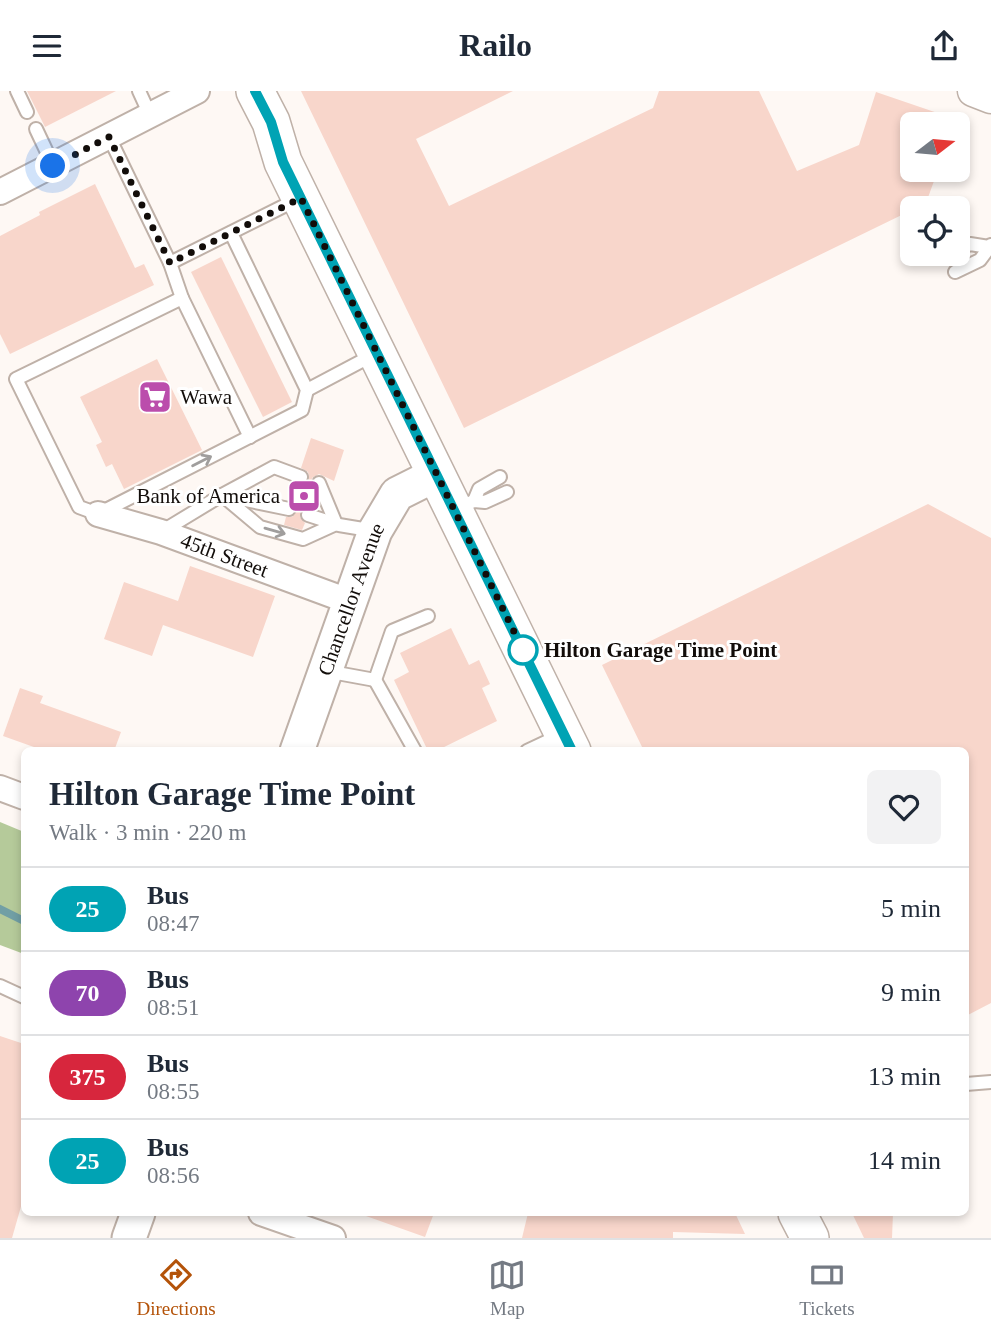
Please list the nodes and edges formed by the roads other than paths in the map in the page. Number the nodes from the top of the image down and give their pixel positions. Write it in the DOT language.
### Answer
graph roads {
  1 [pos="17,91"];
  2 [pos="139,91"];
  3 [pos="197,91"];
  4 [pos="230,91"];
  5 [pos="255,91"];
  6 [pos="974,91"];
  7 [pos="991,98"];
  8 [pos="27,112"];
  9 [pos="150,115"];
  10 [pos="36,129"];
  11 [pos="109,137"];
  12 [pos="283,162"];
  13 [pos="53,166"];
  14 [pos="0,192"];
  15 [pos="301,198"];
  16 [pos="231,233"];
  17 [pos="970,244"];
  18 [pos="990,246"];
  19 [pos="170,263"];
  20 [pos="955,271"];
  21 [pos="182,298"];
  22 [pos="378,353"];
  23 [pos="307,390"];
  24 [pos="250,437"];
  25 [pos="437,474"];
  26 [pos="300,477"];
  27 [pos="499,477"];
  28 [pos="319,483"];
  29 [pos="507,492"];
  30 [pos="222,495"];
  31 [pos="464,505"];
  32 [pos="289,509"];
  33 [pos="98,514"];
  34 [pos="308,515"];
  35 [pos="336,524"];
  36 [pos="375,531"];
  37 [pos="161,533"];
  38 [pos="351,602"];
  39 [pos="428,616"];
  40 [pos="326,671"];
  41 [pos="375,680"];
  42 [pos="568,742"];
  43 [pos="299,747"];
  44 [pos="413,747"];
  45 [pos="545,747"];
  46 [pos="0,788"];
  47 [pos="21,796"];
  48 [pos="0,986"];
  49 [pos="21,996"];
  50 [pos="991,1082"];
  51 [pos="969,1084"];
  52 [pos="137,1216"];
  53 [pos="270,1216"];
  54 [pos="799,1216"];
  55 [pos="129,1238"];
  56 [pos="333,1238"];
  57 [pos="810,1238"];
  1 -- 8 [label="lane"];
  2 -- 9 [label="lane"];
  3 -- 9 [label="street"];
  4 -- 12 [label="main road"];
  5 -- 12 [label="main road"];
  6 -- 7 [label="street"];
  9 -- 11 [label="street"];
  10 -- 13 [label="lane"];
  11 -- 13 [label="street"];
  11 -- 19 [label="lane"];
  12 -- 15 [label="main road"];
  13 -- 14 [label="street"];
  15 -- 16 [label="lane"];
  15 -- 22 [label="main road"];
  16 -- 19 [label="lane"];
  16 -- 23 [label="lane"];
  17 -- 18 [label="lane"];
  18 -- 20 [label="lane"];
  19 -- 21 [label="lane"];
  21 -- 24 [label="lane"];
  21 -- 33 [label="lane"];
  22 -- 23 [label="lane"];
  22 -- 25 [label="main road"];
  23 -- 24 [label="lane"];
  33 -- 24 [label="lane, one-way"];
  25 -- 31 [label="main road"];
  25 -- 36 [label="main road, Chancellor Avenue"];
  26 -- 30 [label="lane"];
  27 -- 31 [label="lane"];
  28 -- 35 [label="lane"];
  29 -- 31 [label="lane"];
  30 -- 32 [label="lane"];
  30 -- 35 [label="lane, one-way"];
  30 -- 37 [label="lane"];
  31 -- 42 [label="main road"];
  33 -- 37 [label="street, 45th Street"];
  34 -- 35 [label="lane"];
  35 -- 36 [label="lane"];
  36 -- 38 [label="main road, Chancellor Avenue"];
  37 -- 38 [label="street, 45th Street"];
  38 -- 40 [label="main road, Chancellor Avenue"];
  39 -- 41 [label="lane"];
  40 -- 41 [label="lane"];
  40 -- 43 [label="main road, Chancellor Avenue"];
  41 -- 44 [label="lane"];
  42 -- 45 [label="lane"];
  46 -- 47 [label="street"];
  48 -- 49 [label="lane"];
  50 -- 51 [label="lane"];
  52 -- 55 [label="main road"];
  53 -- 56 [label="street"];
  54 -- 57 [label="main road"];
}
